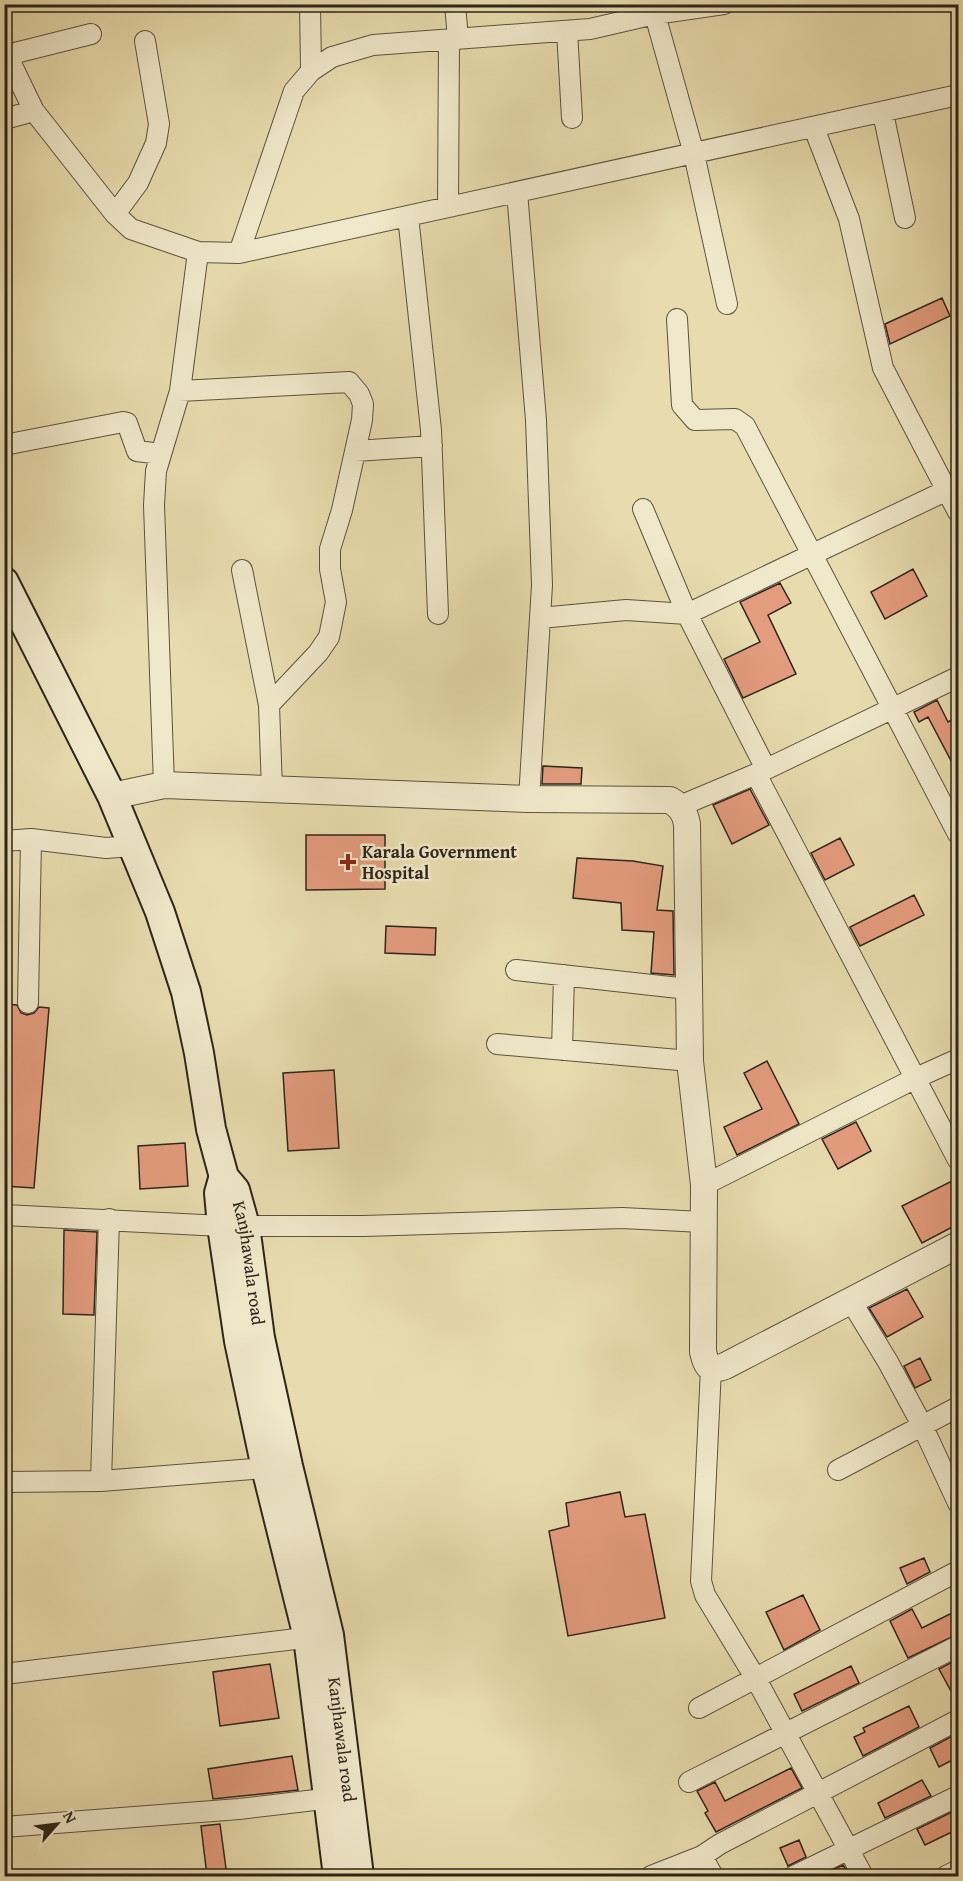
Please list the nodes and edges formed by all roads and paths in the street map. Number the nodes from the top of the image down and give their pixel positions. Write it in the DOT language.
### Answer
graph roads {
  1 [pos="310,4"];
  2 [pos="455,4"];
  3 [pos="724,4"];
  4 [pos="653,9"];
  5 [pos="567,31"];
  6 [pos="91,34"];
  7 [pos="454,39"];
  8 [pos="145,41"];
  9 [pos="6,52"];
  10 [pos="311,71"];
  11 [pos="958,95"];
  12 [pos="34,111"];
  13 [pos="883,113"];
  14 [pos="572,118"];
  15 [pos="4,119"];
  16 [pos="814,128"];
  17 [pos="694,154"];
  18 [pos="517,192"];
  19 [pos="448,207"];
  20 [pos="115,214"];
  21 [pos="408,216"];
  22 [pos="905,218"];
  23 [pos="198,252"];
  24 [pos="239,253"];
  25 [pos="727,304"];
  26 [pos="677,319"];
  27 [pos="180,391"];
  28 [pos="4,445"];
  29 [pos="432,446"];
  30 [pos="355,451"];
  31 [pos="161,454"];
  32 [pos="953,488"];
  33 [pos="643,509"];
  34 [pos="958,512"];
  35 [pos="813,554"];
  36 [pos="242,570"];
  37 [pos="6,589"];
  38 [pos="438,614"];
  39 [pos="687,614"];
  40 [pos="540,618"];
  41 [pos="958,676"];
  42 [pos="269,705"];
  43 [pos="893,708"];
  44 [pos="761,771"];
  45 [pos="164,785"];
  46 [pos="272,790"];
  47 [pos="112,796"];
  48 [pos="529,799"];
  49 [pos="680,806"];
  50 [pos="958,834"];
  51 [pos="31,839"];
  52 [pos="4,841"];
  53 [pos="133,846"];
  54 [pos="516,970"];
  55 [pos="564,975"];
  56 [pos="688,990"];
  57 [pos="28,1003"];
  58 [pos="497,1044"];
  59 [pos="562,1050"];
  60 [pos="958,1059"];
  61 [pos="690,1062"];
  62 [pos="916,1078"];
  63 [pos="958,1160"];
  64 [pos="704,1185"];
  65 [pos="4,1215"];
  66 [pos="109,1219"];
  67 [pos="703,1222"];
  68 [pos="234,1226"];
  69 [pos="958,1245"];
  70 [pos="851,1301"];
  71 [pos="711,1368"];
  72 [pos="958,1407"];
  73 [pos="922,1425"];
  74 [pos="277,1467"];
  75 [pos="838,1470"];
  76 [pos="101,1481"];
  77 [pos="4,1482"];
  78 [pos="957,1494"];
  79 [pos="958,1571"];
  80 [pos="318,1636"];
  81 [pos="958,1646"];
  82 [pos="4,1674"];
  83 [pos="756,1679"];
  84 [pos="699,1708"];
  85 [pos="958,1720"];
  86 [pos="785,1734"];
  87 [pos="689,1782"];
  88 [pos="818,1793"];
  89 [pos="958,1796"];
  90 [pos="338,1798"];
  91 [pos="4,1827"];
  92 [pos="848,1849"];
  93 [pos="702,1856"];
  94 [pos="353,1876"];
  95 [pos="651,1876"];
  96 [pos="713,1876"];
  97 [pos="794,1876"];
  98 [pos="863,1876"];
  1 -- 10 [label="street"];
  2 -- 7 [label="street"];
  3 -- 4 [label="street"];
  4 -- 5 [label="street"];
  4 -- 17 [label="street"];
  5 -- 7 [label="street"];
  5 -- 14 [label="street"];
  6 -- 9 [label="street"];
  7 -- 10 [label="street"];
  7 -- 19 [label="street"];
  8 -- 20 [label="street"];
  9 -- 12 [label="street"];
  10 -- 24 [label="street"];
  11 -- 13 [label="street"];
  12 -- 15 [label="street"];
  12 -- 20 [label="street"];
  13 -- 16 [label="street"];
  13 -- 22 [label="street"];
  16 -- 17 [label="street"];
  16 -- 32 [label="street"];
  17 -- 18 [label="street"];
  17 -- 25 [label="street"];
  18 -- 19 [label="street"];
  18 -- 40 [label="street"];
  19 -- 21 [label="street"];
  20 -- 23 [label="street"];
  21 -- 24 [label="street"];
  21 -- 29 [label="street"];
  23 -- 24 [label="street"];
  23 -- 27 [label="street"];
  26 -- 35 [label="street"];
  27 -- 30 [label="street"];
  27 -- 31 [label="street"];
  28 -- 31 [label="street"];
  29 -- 30 [label="street"];
  29 -- 38 [label="street"];
  30 -- 42 [label="street"];
  31 -- 45 [label="street"];
  32 -- 34 [label="street"];
  32 -- 35 [label="street"];
  33 -- 39 [label="street"];
  35 -- 39 [label="street"];
  35 -- 43 [label="street"];
  36 -- 42 [label="street"];
  37 -- 47 [label="main road"];
  39 -- 40 [label="street"];
  39 -- 44 [label="street"];
  40 -- 48 [label="street"];
  41 -- 43 [label="street"];
  42 -- 46 [label="street"];
  43 -- 44 [label="street"];
  43 -- 50 [label="street"];
  44 -- 49 [label="street"];
  44 -- 62 [label="street"];
  45 -- 46 [label="street"];
  45 -- 47 [label="street"];
  46 -- 48 [label="street"];
  47 -- 53 [label="main road"];
  48 -- 49 [label="street"];
  49 -- 56 [label="street"];
  51 -- 52 [label="street"];
  51 -- 53 [label="street"];
  51 -- 57 [label="street"];
  53 -- 68 [label="main road, Kanjhawala road"];
  54 -- 55 [label="street"];
  55 -- 56 [label="street"];
  55 -- 59 [label="street"];
  56 -- 61 [label="street"];
  58 -- 59 [label="street"];
  59 -- 61 [label="street"];
  60 -- 62 [label="street"];
  61 -- 64 [label="street"];
  62 -- 63 [label="street"];
  62 -- 64 [label="street"];
  64 -- 67 [label="street"];
  65 -- 66 [label="street"];
  66 -- 68 [label="street"];
  66 -- 76 [label="street"];
  67 -- 68 [label="street"];
  67 -- 71 [label="street"];
  68 -- 74 [label="main road, Kanjhawala road"];
  69 -- 70 [label="street"];
  70 -- 71 [label="street"];
  70 -- 73 [label="street"];
  71 -- 83 [label="street"];
  72 -- 73 [label="street"];
  73 -- 75 [label="street"];
  73 -- 78 [label="street"];
  74 -- 76 [label="street"];
  74 -- 80 [label="main road, Kanjhawala road"];
  76 -- 77 [label="street"];
  79 -- 83 [label="street"];
  80 -- 82 [label="street"];
  80 -- 90 [label="main road, Kanjhawala road"];
  81 -- 86 [label="street"];
  83 -- 84 [label="street"];
  83 -- 86 [label="street"];
  85 -- 88 [label="street"];
  86 -- 87 [label="street"];
  86 -- 88 [label="street"];
  88 -- 92 [label="street"];
  88 -- 93 [label="street"];
  89 -- 92 [label="street"];
  90 -- 91 [label="street"];
  90 -- 94 [label="main road, Kanjhawala road"];
  92 -- 97 [label="street"];
  92 -- 98 [label="street"];
  93 -- 95 [label="street"];
  93 -- 96 [label="street"];
}
